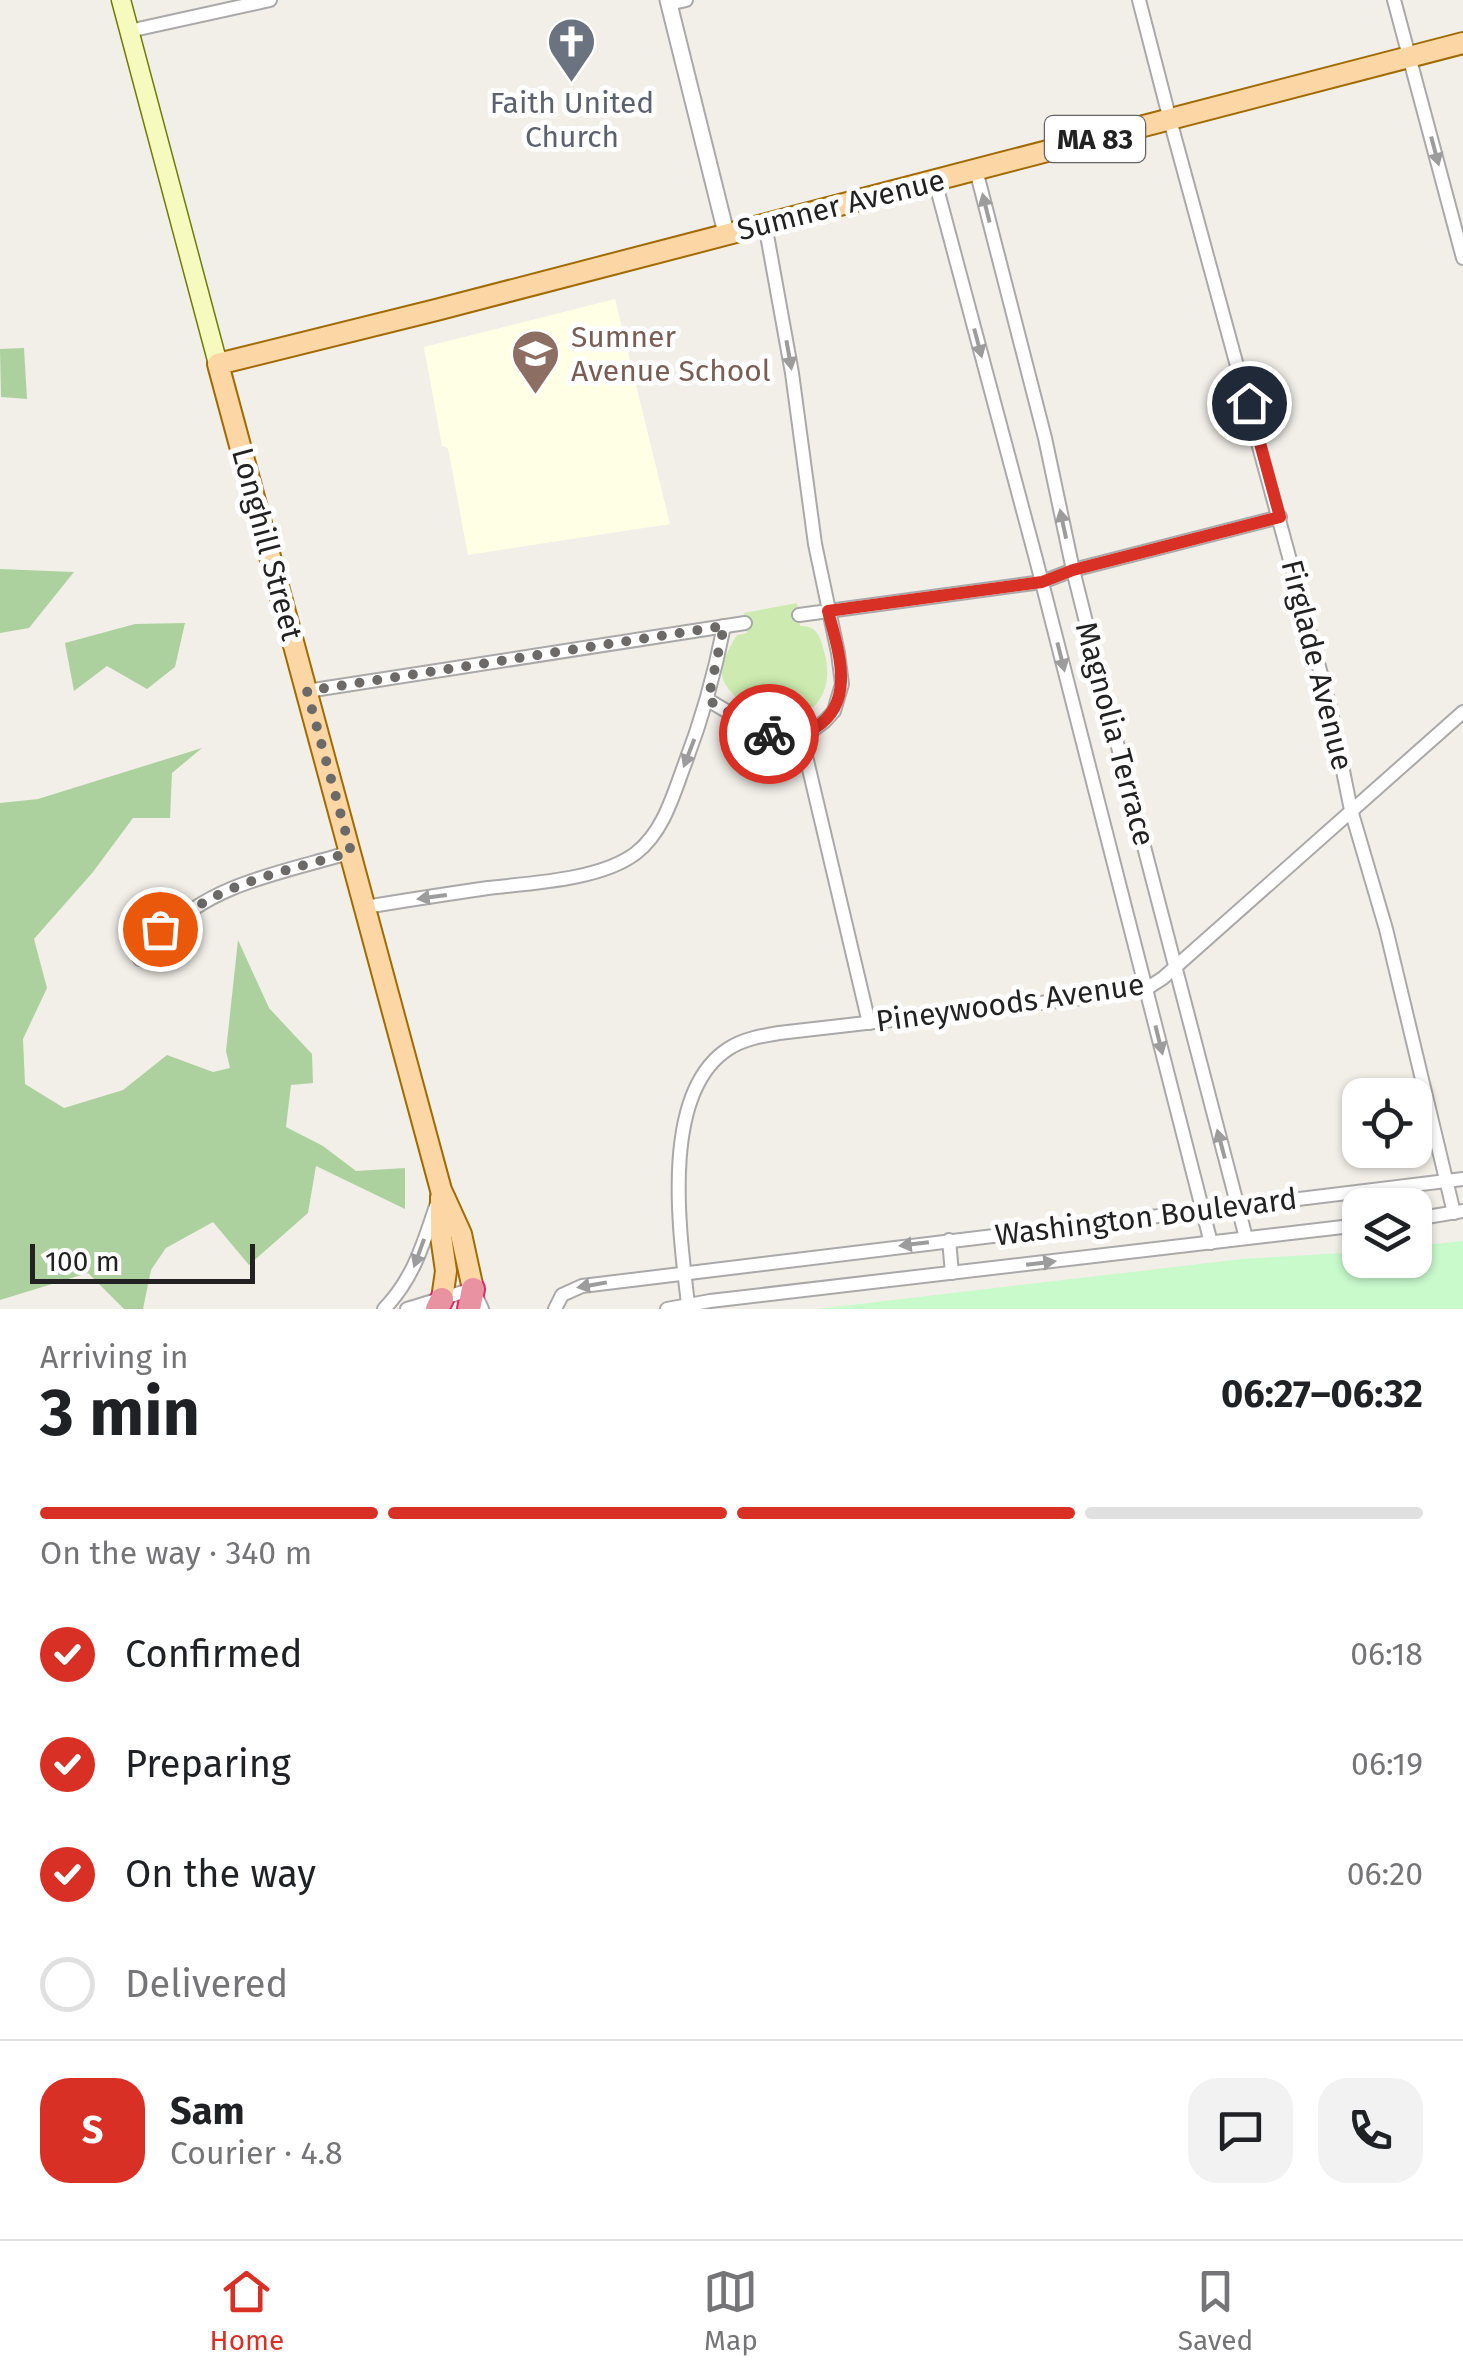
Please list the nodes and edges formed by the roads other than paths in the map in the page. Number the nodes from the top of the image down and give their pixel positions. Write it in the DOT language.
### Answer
graph roads {
  1 [pos="121,0"];
  2 [pos="270,0"];
  3 [pos="1139,0"];
  4 [pos="1394,0"];
  5 [pos="674,1"];
  6 [pos="130,32"];
  7 [pos="1463,43"];
  8 [pos="1410,57"];
  9 [pos="1170,120"];
  10 [pos="976,170"];
  11 [pos="935,181"];
  12 [pos="765,224"];
  13 [pos="726,234"];
  14 [pos="1463,258"];
  15 [pos="218,364"];
  16 [pos="1280,517"];
  17 [pos="1073,570"];
  18 [pos="1042,582"];
  19 [pos="828,611"];
  20 [pos="799,616"];
  21 [pos="745,623"];
  22 [pos="724,626"];
  23 [pos="307,691"];
  24 [pos="708,700"];
  25 [pos="1463,712"];
  26 [pos="801,735"];
  27 [pos="1351,810"];
  28 [pos="351,852"];
  29 [pos="366,907"];
  30 [pos="166,933"];
  31 [pos="1175,967"];
  32 [pos="1146,988"];
  33 [pos="869,1024"];
  34 [pos="1463,1179"];
  35 [pos="1447,1182"];
  36 [pos="441,1190"];
  37 [pos="1238,1206"];
  38 [pos="1202,1211"];
  39 [pos="1459,1212"];
  40 [pos="1432,1216"];
  41 [pos="1342,1227"];
  42 [pos="1246,1238"];
  43 [pos="949,1240"];
  44 [pos="1211,1242"];
  45 [pos="684,1272"];
  46 [pos="952,1273"];
  47 [pos="475,1302"];
  48 [pos="439,1304"];
  49 [pos="688,1304"];
  50 [pos="384,1309"];
  51 [pos="407,1309"];
  52 [pos="555,1309"];
  53 [pos="666,1309"];
  1 -- 6 [label="main road, Longhill Street"];
  2 -- 6 [label="street"];
  3 -- 9 [label="street, Firglade Avenue"];
  4 -- 8 [label="street"];
  5 -- 13 [label="street"];
  6 -- 15 [label="main road, Longhill Street"];
  7 -- 8 [label="main road, Sumner Avenue / MA 83"];
  8 -- 9 [label="main road, Sumner Avenue / MA 83"];
  8 -- 14 [label="street, one-way"];
  9 -- 10 [label="main road, Sumner Avenue / MA 83"];
  9 -- 16 [label="street, Firglade Avenue"];
  10 -- 11 [label="main road, Sumner Avenue / MA 83"];
  17 -- 10 [label="street, Magnolia Terrace, one-way"];
  11 -- 12 [label="main road, Sumner Avenue / MA 83"];
  11 -- 18 [label="street, Magnolia Terrace, one-way"];
  12 -- 13 [label="main road, Sumner Avenue / MA 83"];
  12 -- 19 [label="street, one-way"];
  13 -- 15 [label="main road, Sumner Avenue / MA 83"];
  15 -- 23 [label="main road, Longhill Street"];
  16 -- 17 [label="street"];
  16 -- 27 [label="street, Firglade Avenue"];
  17 -- 18 [label="street"];
  17 -- 31 [label="street, Magnolia Terrace"];
  18 -- 19 [label="street"];
  18 -- 32 [label="street, Magnolia Terrace, one-way"];
  19 -- 20 [label="street"];
  19 -- 26 [label="street"];
  21 -- 22 [label="street"];
  22 -- 23 [label="street"];
  22 -- 24 [label="street"];
  23 -- 28 [label="main road, Longhill Street"];
  24 -- 26 [label="street"];
  24 -- 29 [label="street, one-way"];
  25 -- 27 [label="street, Pineywoods Avenue"];
  26 -- 33 [label="street"];
  27 -- 31 [label="street, Pineywoods Avenue"];
  27 -- 35 [label="street, Firglade Avenue"];
  28 -- 29 [label="main road, Longhill Street"];
  28 -- 30 [label="street"];
  29 -- 36 [label="main road, Longhill Street"];
  31 -- 32 [label="street, Pineywoods Avenue"];
  37 -- 31 [label="street, Magnolia Terrace, one-way"];
  32 -- 33 [label="street, Pineywoods Avenue"];
  32 -- 38 [label="street, Magnolia Terrace, one-way"];
  33 -- 45 [label="street, Pineywoods Avenue"];
  34 -- 35 [label="street, Washington Boulevard"];
  35 -- 37 [label="street, Washington Boulevard"];
  35 -- 39 [label="street, Firglade Avenue"];
  36 -- 47 [label="main road"];
  36 -- 48 [label="main road"];
  36 -- 50 [label="street, one-way"];
  37 -- 38 [label="street, Washington Boulevard"];
  37 -- 42 [label="street, Magnolia Terrace"];
  38 -- 43 [label="street, Washington Boulevard"];
  38 -- 44 [label="street, Magnolia Terrace"];
  39 -- 40 [label="street"];
  41 -- 42 [label="street, Washington Boulevard"];
  42 -- 44 [label="street, Washington Boulevard"];
  43 -- 45 [label="street, Washington Boulevard, one-way"];
  43 -- 46 [label="street"];
  46 -- 44 [label="street, Washington Boulevard, one-way"];
  45 -- 49 [label="street, Pineywoods Avenue"];
  45 -- 52 [label="street, Washington Boulevard, one-way"];
  46 -- 49 [label="street, Washington Boulevard"];
  47 -- 48 [label="street"];
  48 -- 51 [label="street"];
  49 -- 53 [label="street, Washington Boulevard"];
}
